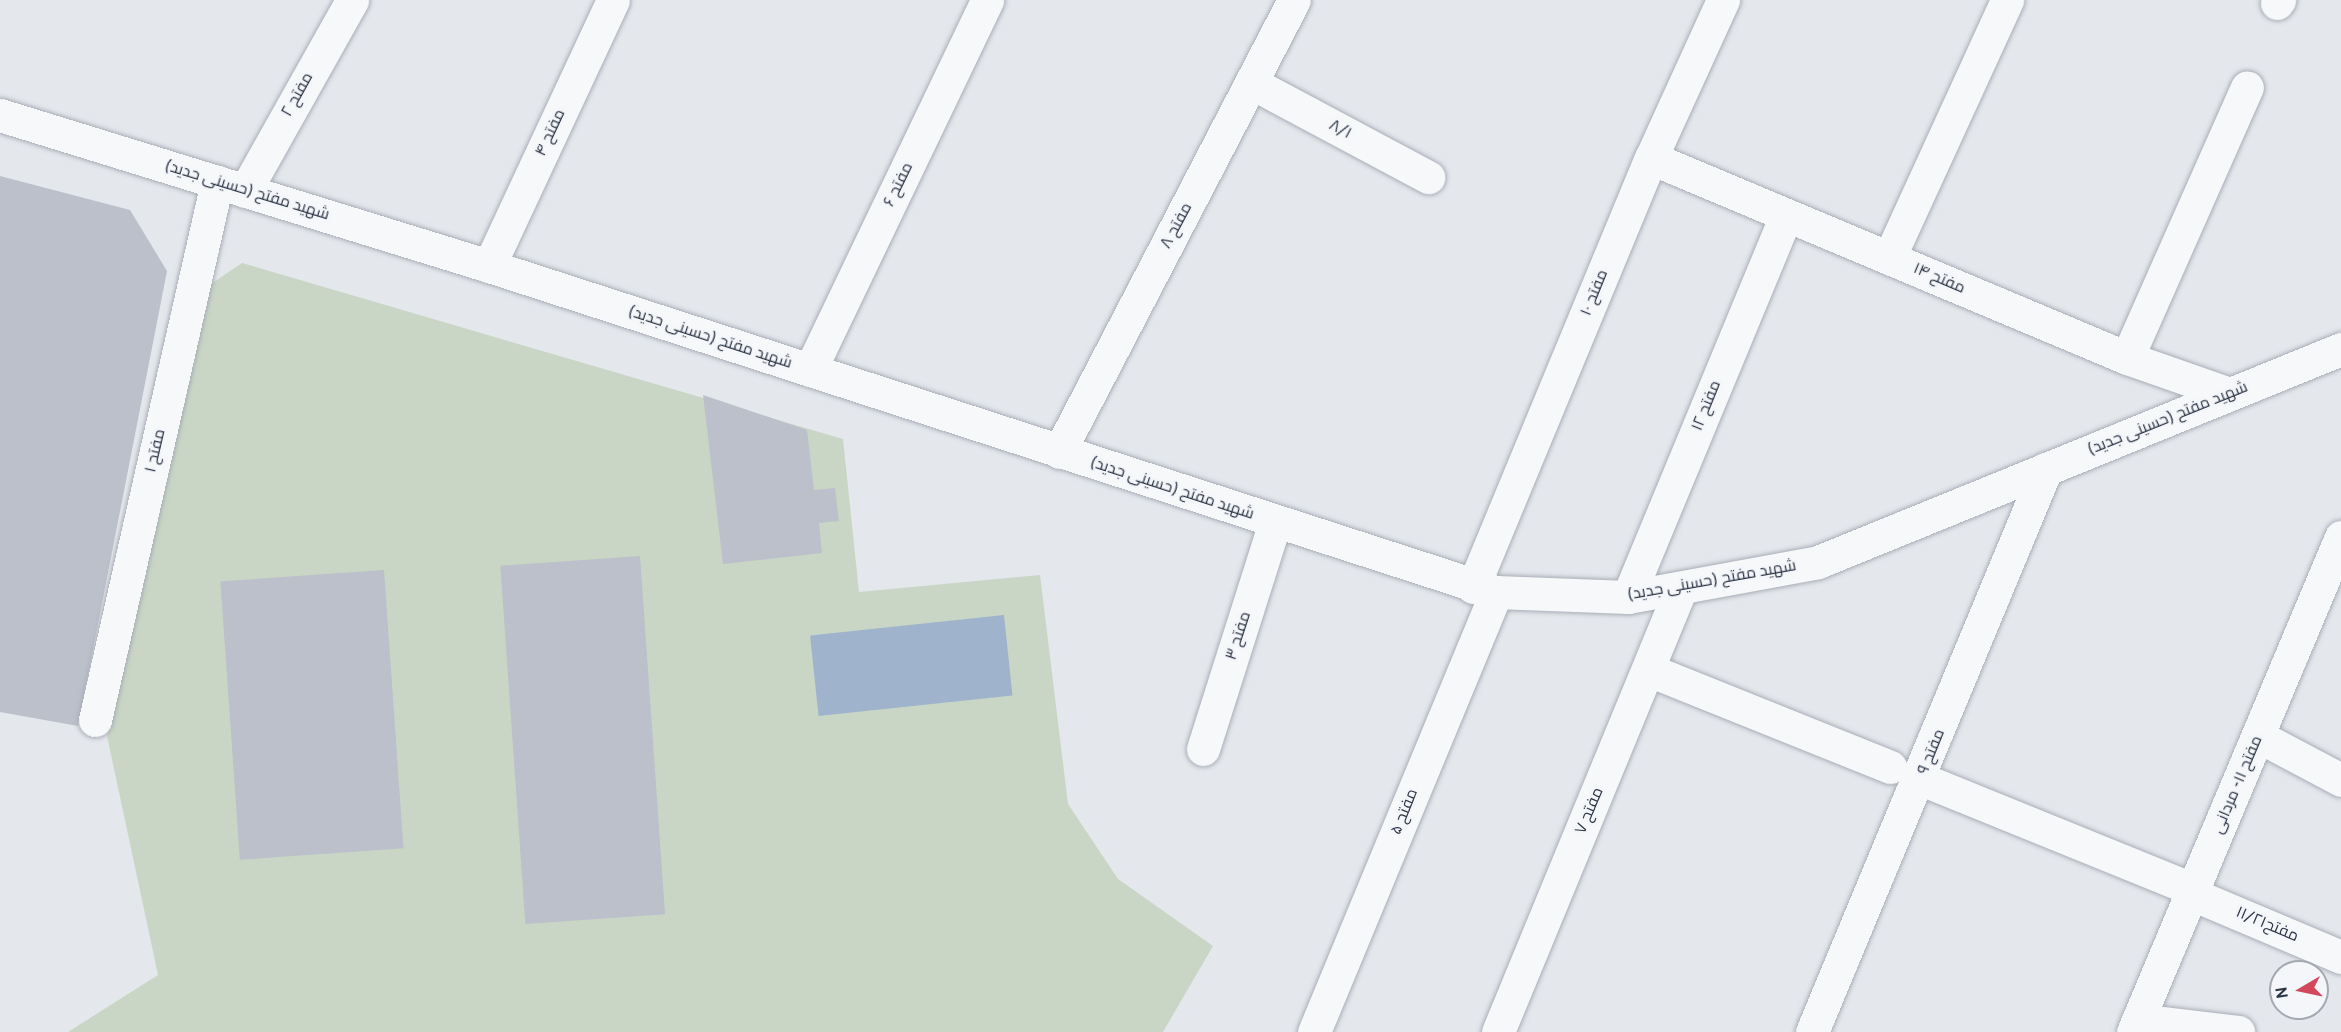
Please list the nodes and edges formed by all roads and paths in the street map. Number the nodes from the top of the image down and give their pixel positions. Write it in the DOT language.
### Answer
graph roads {
  1 [pos="352,0"];
  2 [pos="613,0"];
  3 [pos="987,0"];
  4 [pos="1294,0"];
  5 [pos="1723,0"];
  6 [pos="2007,0"];
  7 [pos="1252,83"];
  8 [pos="2247,87"];
  9 [pos="0,115"];
  10 [pos="1651,158"];
  11 [pos="1428,177"];
  12 [pos="231,187"];
  13 [pos="1786,215"];
  14 [pos="1888,258"];
  15 [pos="489,266"];
  16 [pos="2341,349"];
  17 [pos="2127,358"];
  18 [pos="810,370"];
  19 [pos="2230,394"];
  20 [pos="1059,452"];
  21 [pos="2046,469"];
  22 [pos="1275,522"];
  23 [pos="2341,537"];
  24 [pos="1681,589"];
  25 [pos="1485,590"];
  26 [pos="1628,597"];
  27 [pos="1649,670"];
  28 [pos="95,720"];
  29 [pos="2258,736"];
  30 [pos="1203,749"];
  31 [pos="1890,767"];
  32 [pos="1921,779"];
  33 [pos="2341,780"];
  34 [pos="2193,892"];
  35 [pos="2341,957"];
  36 [pos="2136,1026"];
  37 [pos="1314,1032"];
  38 [pos="1498,1032"];
  39 [pos="1812,1032"];
  40 [pos="2238,1032"];
  1 -- 12 [label="street, مفتح ۲"];
  2 -- 15 [label="street, مفتح ۴"];
  3 -- 18 [label="street, مفتح ۶"];
  4 -- 7 [label="street, مفتح ۸"];
  5 -- 10 [label="street, مفتح ۱۰"];
  6 -- 14 [label="street"];
  7 -- 11 [label="street, ۸/۱"];
  7 -- 20 [label="street, مفتح ۸"];
  8 -- 17 [label="street"];
  9 -- 12 [label="street, شهید مفتح (حسینی جدید)"];
  10 -- 13 [label="street, مفتح ۱۴"];
  10 -- 25 [label="street, مفتح ۱۰"];
  12 -- 15 [label="street, شهید مفتح (حسینی جدید)"];
  12 -- 28 [label="street, مفتح ۱"];
  13 -- 14 [label="street, مفتح ۱۴"];
  13 -- 26 [label="street, مفتح ۱۲"];
  14 -- 17 [label="street, مفتح ۱۴"];
  15 -- 18 [label="street, شهید مفتح (حسینی جدید)"];
  16 -- 19 [label="street, شهید مفتح (حسینی جدید)"];
  17 -- 19 [label="street, مفتح ۱۴"];
  18 -- 20 [label="street, شهید مفتح (حسینی جدید)"];
  19 -- 21 [label="street, شهید مفتح (حسینی جدید)"];
  20 -- 22 [label="street, شهید مفتح (حسینی جدید)"];
  21 -- 24 [label="street, شهید مفتح (حسینی جدید)"];
  21 -- 32 [label="street, مفتح ۹"];
  22 -- 25 [label="street, شهید مفتح (حسینی جدید)"];
  22 -- 30 [label="street, مفتح ۳"];
  23 -- 29 [label="street, مفتح ۱۱- مردانی"];
  24 -- 26 [label="street, شهید مفتح (حسینی جدید)"];
  24 -- 27 [label="street, مفتح ۷"];
  25 -- 26 [label="street, شهید مفتح (حسینی جدید)"];
  25 -- 37 [label="street, مفتح ۵"];
  27 -- 31 [label="street"];
  27 -- 38 [label="street, مفتح ۷"];
  29 -- 33 [label="street"];
  29 -- 34 [label="street, مفتح ۱۱- مردانی"];
  32 -- 34 [label="street, مفتح۱۱/۲۱"];
  32 -- 39 [label="street, مفتح ۹"];
  34 -- 35 [label="street, مفتح۱۱/۲۱"];
  34 -- 36 [label="street, مفتح ۱۱- مردانی"];
  36 -- 40 [label="street"];
}
